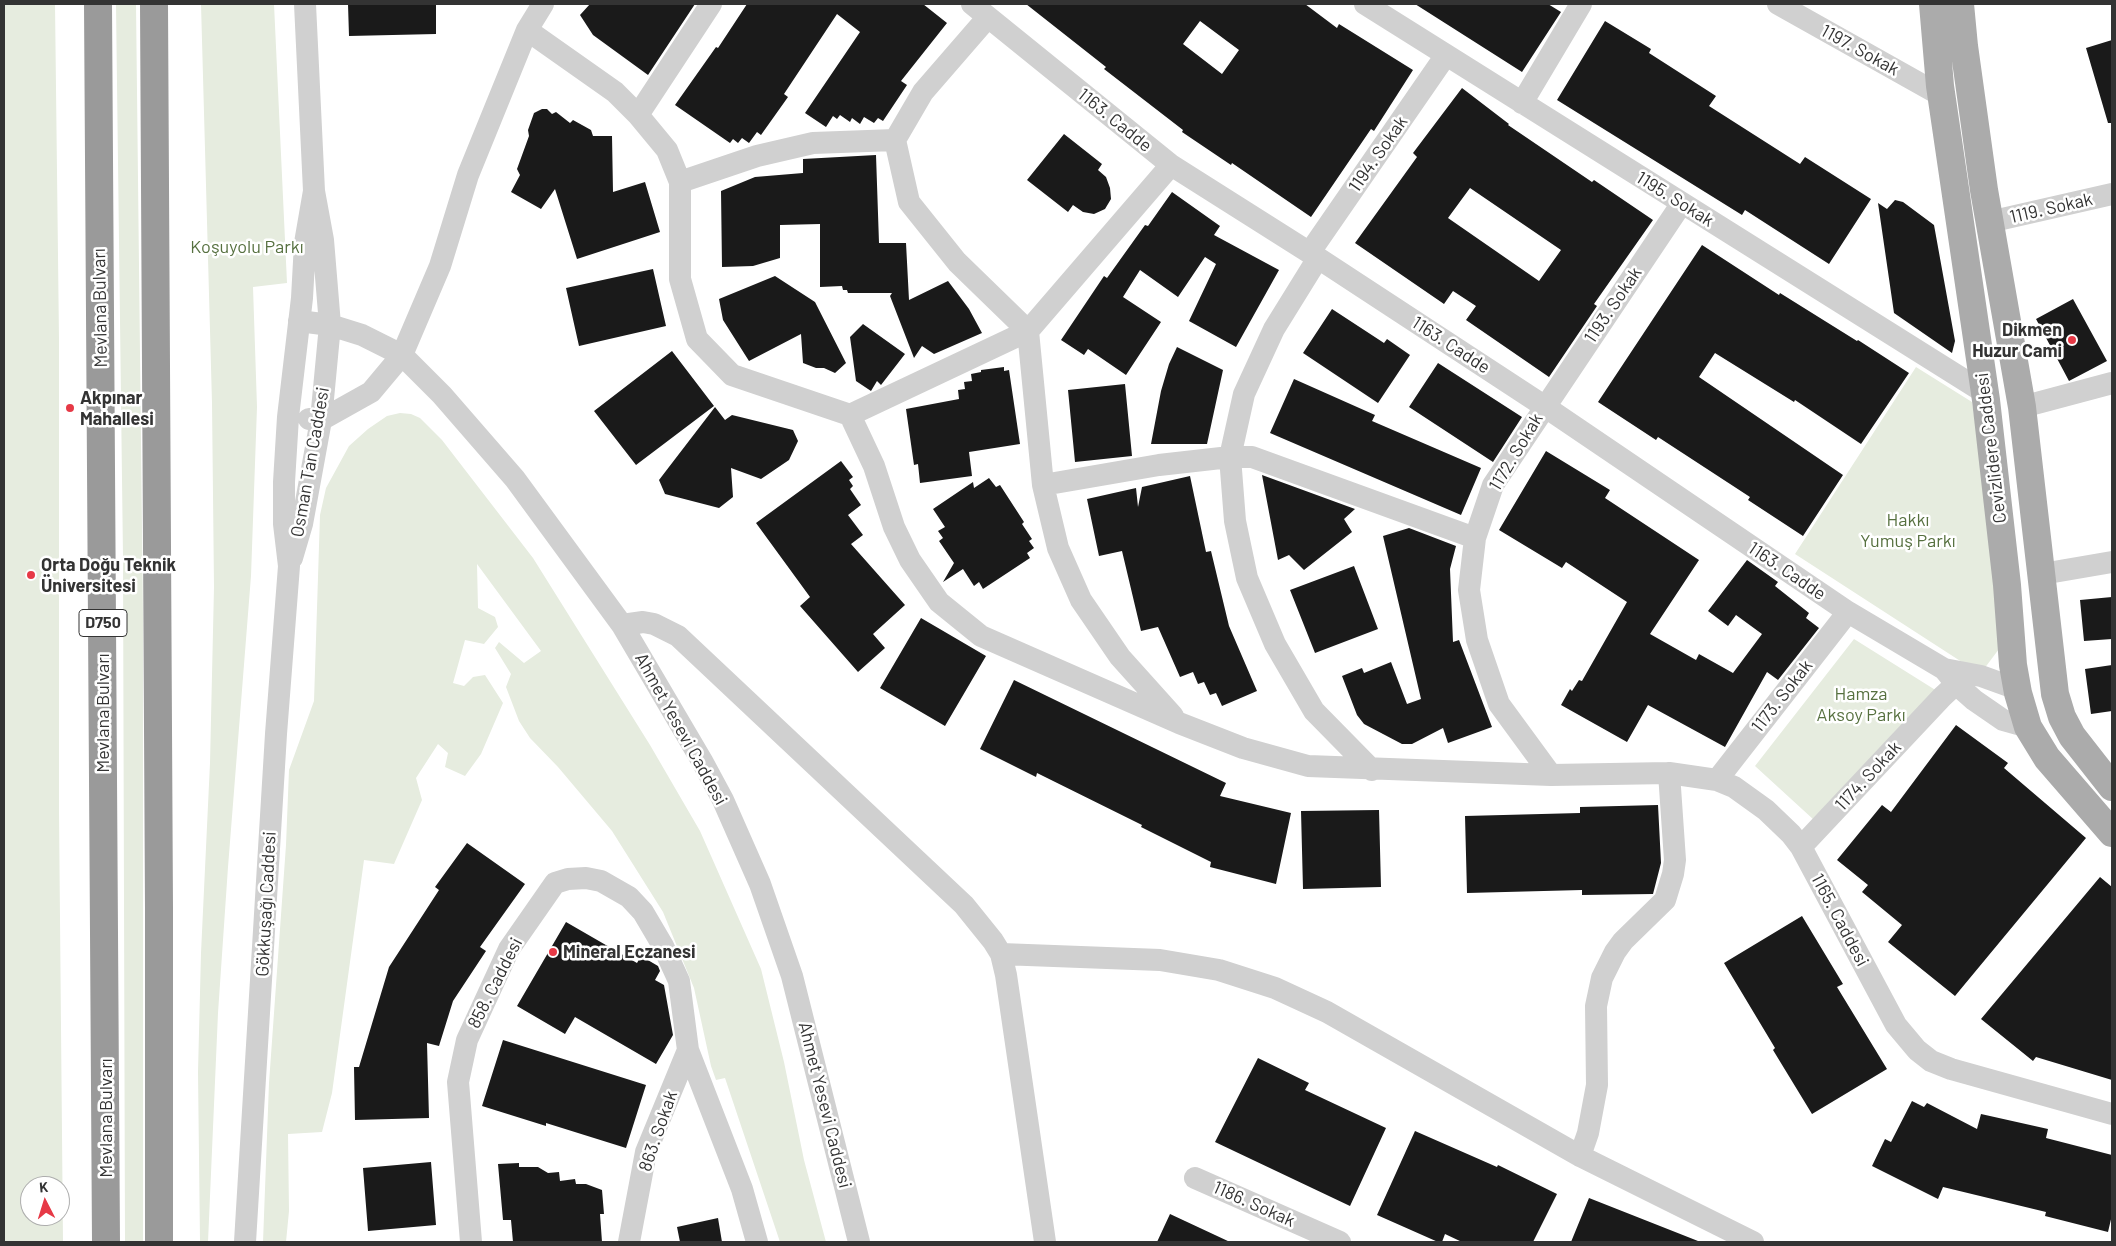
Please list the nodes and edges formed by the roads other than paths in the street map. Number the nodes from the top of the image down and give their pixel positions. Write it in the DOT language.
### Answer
graph roads {
  1 [pos="98,4"];
  2 [pos="154,4"];
  3 [pos="305,4"];
  4 [pos="543,4"];
  5 [pos="711,4"];
  6 [pos="1365,4"];
  7 [pos="1581,4"];
  8 [pos="1778,4"];
  9 [pos="1933,4"];
  10 [pos="1960,4"];
  11 [pos="980,11"];
  12 [pos="527,30"];
  13 [pos="1446,55"];
  14 [pos="1942,96"];
  15 [pos="1522,103"];
  16 [pos="1972,112"];
  17 [pos="638,115"];
  18 [pos="895,140"];
  19 [pos="1171,165"];
  20 [pos="680,182"];
  21 [pos="314,191"];
  22 [pos="2112,194"];
  23 [pos="1682,203"];
  24 [pos="1989,222"];
  25 [pos="1314,255"];
  26 [pos="299,321"];
  27 [pos="330,325"];
  28 [pos="1028,331"];
  29 [pos="402,355"];
  30 [pos="2112,383"];
  31 [pos="1984,393"];
  32 [pos="1544,406"];
  33 [pos="2022,407"];
  34 [pos="850,415"];
  35 [pos="288,417"];
  36 [pos="321,420"];
  37 [pos="1230,457"];
  38 [pos="1043,486"];
  39 [pos="1475,538"];
  40 [pos="2112,562"];
  41 [pos="289,566"];
  42 [pos="2042,574"];
  43 [pos="1848,612"];
  44 [pos="622,625"];
  45 [pos="1950,677"];
  46 [pos="2017,689"];
  47 [pos="2055,694"];
  48 [pos="1180,723"];
  49 [pos="2028,727"];
  50 [pos="2069,730"];
  51 [pos="1372,770"];
  52 [pos="1669,773"];
  53 [pos="1551,775"];
  54 [pos="1717,780"];
  55 [pos="2112,787"];
  56 [pos="2112,834"];
  57 [pos="1801,847"];
  58 [pos="1001,954"];
  59 [pos="688,1050"];
  60 [pos="2112,1114"];
  61 [pos="1580,1156"];
  62 [pos="1195,1178"];
  63 [pos="106,1242"];
  64 [pos="159,1242"];
  65 [pos="246,1242"];
  66 [pos="471,1242"];
  67 [pos="629,1242"];
  68 [pos="757,1242"];
  69 [pos="859,1242"];
  70 [pos="1045,1242"];
  71 [pos="1340,1242"];
  72 [pos="1753,1242"];
  1 -- 63 [label="highway, Mevlana Bulvarı / D750"];
  2 -- 64 [label="highway"];
  3 -- 21 [label="street, Osman Tan Caddesi"];
  4 -- 12 [label="street"];
  5 -- 17 [label="street"];
  6 -- 13 [label="street, 1195. Sokak"];
  7 -- 15 [label="street"];
  8 -- 14 [label="street, 1197. Sokak"];
  9 -- 14 [label="main road, Cevizlidere Caddesi"];
  10 -- 16 [label="main road, Cevizlidere Caddesi"];
  11 -- 18 [label="street"];
  11 -- 19 [label="street, 1163. Cadde"];
  12 -- 17 [label="street"];
  12 -- 29 [label="street"];
  13 -- 15 [label="street, 1195. Sokak"];
  13 -- 25 [label="street, 1194. Sokak"];
  14 -- 16 [label="main road"];
  14 -- 31 [label="main road, Cevizlidere Caddesi"];
  15 -- 23 [label="street, 1195. Sokak"];
  16 -- 24 [label="main road, Cevizlidere Caddesi"];
  17 -- 20 [label="street"];
  18 -- 20 [label="street"];
  18 -- 28 [label="street"];
  19 -- 25 [label="street, 1163. Cadde"];
  19 -- 28 [label="street"];
  20 -- 34 [label="street"];
  21 -- 26 [label="street, Osman Tan Caddesi"];
  21 -- 27 [label="street, Osman Tan Caddesi"];
  22 -- 24 [label="street, 1119. Sokak"];
  23 -- 31 [label="street, 1195. Sokak"];
  23 -- 32 [label="street, 1193. Sokak"];
  24 -- 33 [label="main road, Cevizlidere Caddesi"];
  25 -- 32 [label="street, 1163. Cadde"];
  25 -- 37 [label="street, 1194. Sokak"];
  26 -- 27 [label="street, Ahmet Yesevi Caddesi"];
  26 -- 35 [label="street, Osman Tan Caddesi"];
  27 -- 29 [label="street, Ahmet Yesevi Caddesi"];
  27 -- 36 [label="street, Osman Tan Caddesi"];
  28 -- 34 [label="street"];
  28 -- 38 [label="street"];
  29 -- 36 [label="street"];
  29 -- 44 [label="street, Ahmet Yesevi Caddesi"];
  30 -- 33 [label="street"];
  31 -- 46 [label="main road, Cevizlidere Caddesi"];
  32 -- 39 [label="street, 1172. Sokak"];
  32 -- 43 [label="street, 1163. Cadde"];
  33 -- 42 [label="main road, Cevizlidere Caddesi"];
  34 -- 48 [label="street, 1165. Caddesi"];
  35 -- 36 [label="street"];
  35 -- 41 [label="street, Osman Tan Caddesi"];
  36 -- 41 [label="street, Osman Tan Caddesi"];
  37 -- 38 [label="street"];
  37 -- 39 [label="street"];
  37 -- 51 [label="street, 1194. Sokak"];
  38 -- 48 [label="street"];
  39 -- 53 [label="street, 1172. Sokak"];
  40 -- 42 [label="street"];
  41 -- 65 [label="street, Gökkuşağı Caddesi"];
  42 -- 47 [label="main road, Cevizlidere Caddesi"];
  43 -- 45 [label="street, 1163. Cadde"];
  43 -- 54 [label="street, 1173. Sokak"];
  44 -- 58 [label="street"];
  44 -- 69 [label="street, Ahmet Yesevi Caddesi"];
  45 -- 46 [label="street, 1163. Cadde"];
  45 -- 49 [label="street, 1163. Cadde"];
  45 -- 57 [label="street, 1174. Sokak"];
  46 -- 47 [label="main road"];
  46 -- 49 [label="main road, Cevizlidere Caddesi"];
  47 -- 50 [label="main road, Cevizlidere Caddesi"];
  48 -- 51 [label="street, 1165. Caddesi"];
  49 -- 50 [label="main road"];
  49 -- 56 [label="main road, Cevizlidere Caddesi"];
  50 -- 55 [label="main road, Cevizlidere Caddesi"];
  51 -- 53 [label="street, 1165. Caddesi"];
  52 -- 53 [label="street, 1165. Caddesi"];
  52 -- 54 [label="street, 1165. Caddesi"];
  52 -- 61 [label="street"];
  54 -- 57 [label="street, 1165. Caddesi"];
  57 -- 60 [label="street, 1165. Caddesi"];
  58 -- 61 [label="street"];
  58 -- 70 [label="street"];
  59 -- 66 [label="street, 858. Caddesi"];
  59 -- 67 [label="street, 863. Sokak"];
  59 -- 68 [label="street, 858. Caddesi"];
  61 -- 72 [label="street"];
  62 -- 71 [label="street, 1186. Sokak"];
}
